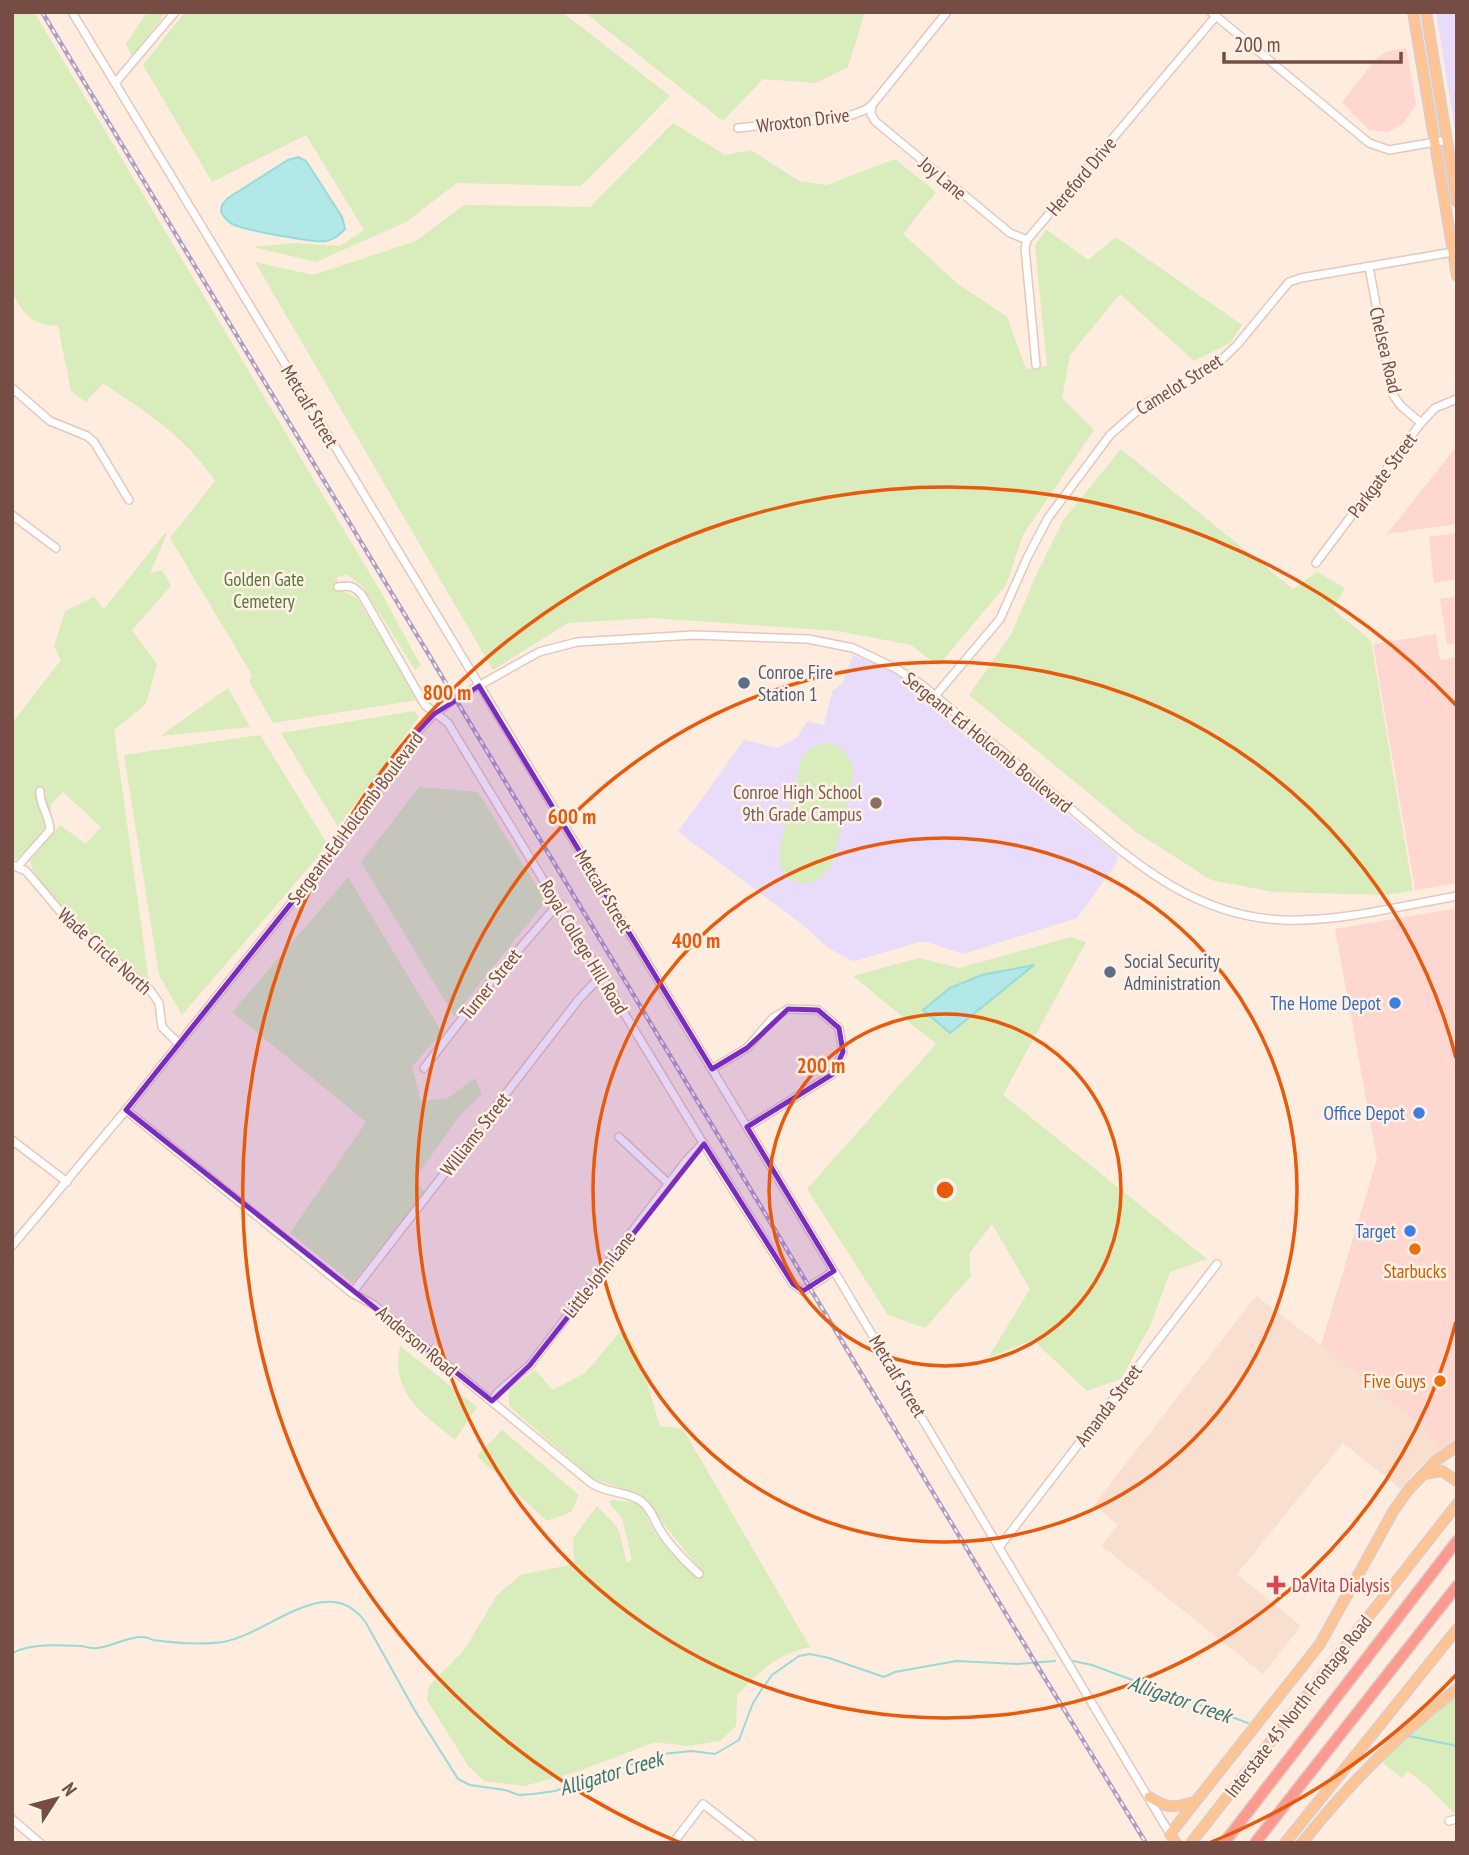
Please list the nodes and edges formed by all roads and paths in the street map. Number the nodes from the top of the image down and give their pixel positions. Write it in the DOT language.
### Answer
graph roads {
  1 [pos="72,12"];
  2 [pos="175,12"];
  3 [pos="947,12"];
  4 [pos="1413,12"];
  5 [pos="1423,12"];
  6 [pos="1214,14"];
  7 [pos="116,82"];
  8 [pos="872,105"];
  9 [pos="738,128"];
  10 [pos="1447,140"];
  11 [pos="1433,142"];
  12 [pos="1457,202"];
  13 [pos="1027,240"];
  14 [pos="1455,252"];
  15 [pos="1369,267"];
  16 [pos="1457,276"];
  17 [pos="1036,365"];
  18 [pos="12,388"];
  19 [pos="1457,399"];
  20 [pos="1421,423"];
  21 [pos="130,500"];
  22 [pos="12,514"];
  23 [pos="56,548"];
  24 [pos="1316,563"];
  25 [pos="338,587"];
  26 [pos="479,686"];
  27 [pos="936,696"];
  28 [pos="434,714"];
  29 [pos="40,791"];
  30 [pos="15,865"];
  31 [pos="1457,896"];
  32 [pos="559,903"];
  33 [pos="601,976"];
  34 [pos="178,1044"];
  35 [pos="425,1068"];
  36 [pos="712,1069"];
  37 [pos="126,1110"];
  38 [pos="747,1127"];
  39 [pos="619,1138"];
  40 [pos="12,1140"];
  41 [pos="703,1143"];
  42 [pos="67,1182"];
  43 [pos="669,1184"];
  44 [pos="12,1246"];
  45 [pos="1216,1264"];
  46 [pos="834,1270"];
  47 [pos="352,1293"];
  48 [pos="492,1401"];
  49 [pos="1457,1446"];
  50 [pos="1424,1474"];
  51 [pos="1457,1481"];
  52 [pos="1457,1504"];
  53 [pos="1457,1541"];
  54 [pos="1000,1546"];
  55 [pos="699,1574"];
  56 [pos="1457,1586"];
  57 [pos="1455,1635"];
  58 [pos="1457,1689"];
  59 [pos="1149,1797"];
  60 [pos="1196,1801"];
  61 [pos="12,1819"];
  62 [pos="1170,1833"];
  63 [pos="40,1843"];
  64 [pos="673,1843"];
  65 [pos="752,1843"];
  66 [pos="1176,1843"];
  67 [pos="1191,1843"];
  68 [pos="1224,1843"];
  69 [pos="1255,1843"];
  70 [pos="1285,1843"];
  71 [pos="1302,1843"];
  1 -- 7 [label="street, Metcalf Street"];
  2 -- 7 [label="street"];
  3 -- 8 [label="street, Wroxton Drive"];
  4 -- 11 [label="main road"];
  5 -- 10 [label="main road"];
  6 -- 11 [label="street"];
  6 -- 13 [label="street, Hereford Drive"];
  7 -- 26 [label="street, Metcalf Street"];
  8 -- 9 [label="street, Wroxton Drive"];
  8 -- 13 [label="street, Joy Lane"];
  10 -- 11 [label="street"];
  10 -- 12 [label="main road"];
  11 -- 14 [label="main road"];
  13 -- 17 [label="street"];
  14 -- 15 [label="street, Camelot Street"];
  14 -- 16 [label="main road"];
  15 -- 20 [label="street, Chelsea Road"];
  15 -- 27 [label="street, Camelot Street"];
  18 -- 21 [label="street"];
  19 -- 20 [label="street, Parkgate Street"];
  20 -- 24 [label="street, Parkgate Street"];
  22 -- 23 [label="street"];
  25 -- 28 [label="street, Royal College Hill Road"];
  26 -- 27 [label="street, Sergeant Ed Holcomb Boulevard"];
  26 -- 28 [label="street, Sergeant Ed Holcomb Boulevard"];
  26 -- 36 [label="street, Metcalf Street"];
  27 -- 31 [label="street, Sergeant Ed Holcomb Boulevard"];
  28 -- 32 [label="street, Royal College Hill Road"];
  28 -- 34 [label="street, Sergeant Ed Holcomb Boulevard"];
  29 -- 30 [label="street"];
  30 -- 34 [label="street, Wade Circle North"];
  32 -- 33 [label="street, Royal College Hill Road"];
  32 -- 35 [label="street, Turner Street"];
  33 -- 41 [label="street, Royal College Hill Road"];
  33 -- 47 [label="street, Williams Street"];
  34 -- 37 [label="street, Sergeant Ed Holcomb Boulevard"];
  36 -- 38 [label="street, Metcalf Street"];
  36 -- 38 [label="street"];
  37 -- 42 [label="street, Sergeant Ed Holcomb Boulevard"];
  37 -- 47 [label="street, Anderson Road"];
  38 -- 46 [label="street, Metcalf Street"];
  39 -- 43 [label="street"];
  40 -- 42 [label="street"];
  41 -- 43 [label="street, Little John Lane"];
  41 -- 46 [label="street, Royal College Hill Road"];
  42 -- 44 [label="street, Sergeant Ed Holcomb Boulevard"];
  43 -- 48 [label="street, Little John Lane"];
  45 -- 54 [label="street, Amanda Street"];
  46 -- 54 [label="street, Metcalf Street"];
  47 -- 48 [label="street, Anderson Road"];
  48 -- 55 [label="street, Anderson Road"];
  49 -- 50 [label="main road"];
  50 -- 51 [label="main road"];
  50 -- 60 [label="main road"];
  52 -- 67 [label="main road, Interstate 45 North Frontage Road"];
  53 -- 68 [label="highway"];
  54 -- 59 [label="street, Metcalf Street"];
  56 -- 69 [label="highway"];
  57 -- 70 [label="main road"];
  58 -- 71 [label="main road"];
  59 -- 60 [label="main road"];
  59 -- 62 [label="street, Metcalf Street"];
  60 -- 62 [label="main road"];
  61 -- 63 [label="street"];
  62 -- 66 [label="main road, Metcalf Street"];
  64 -- 65 [label="street"];
}
